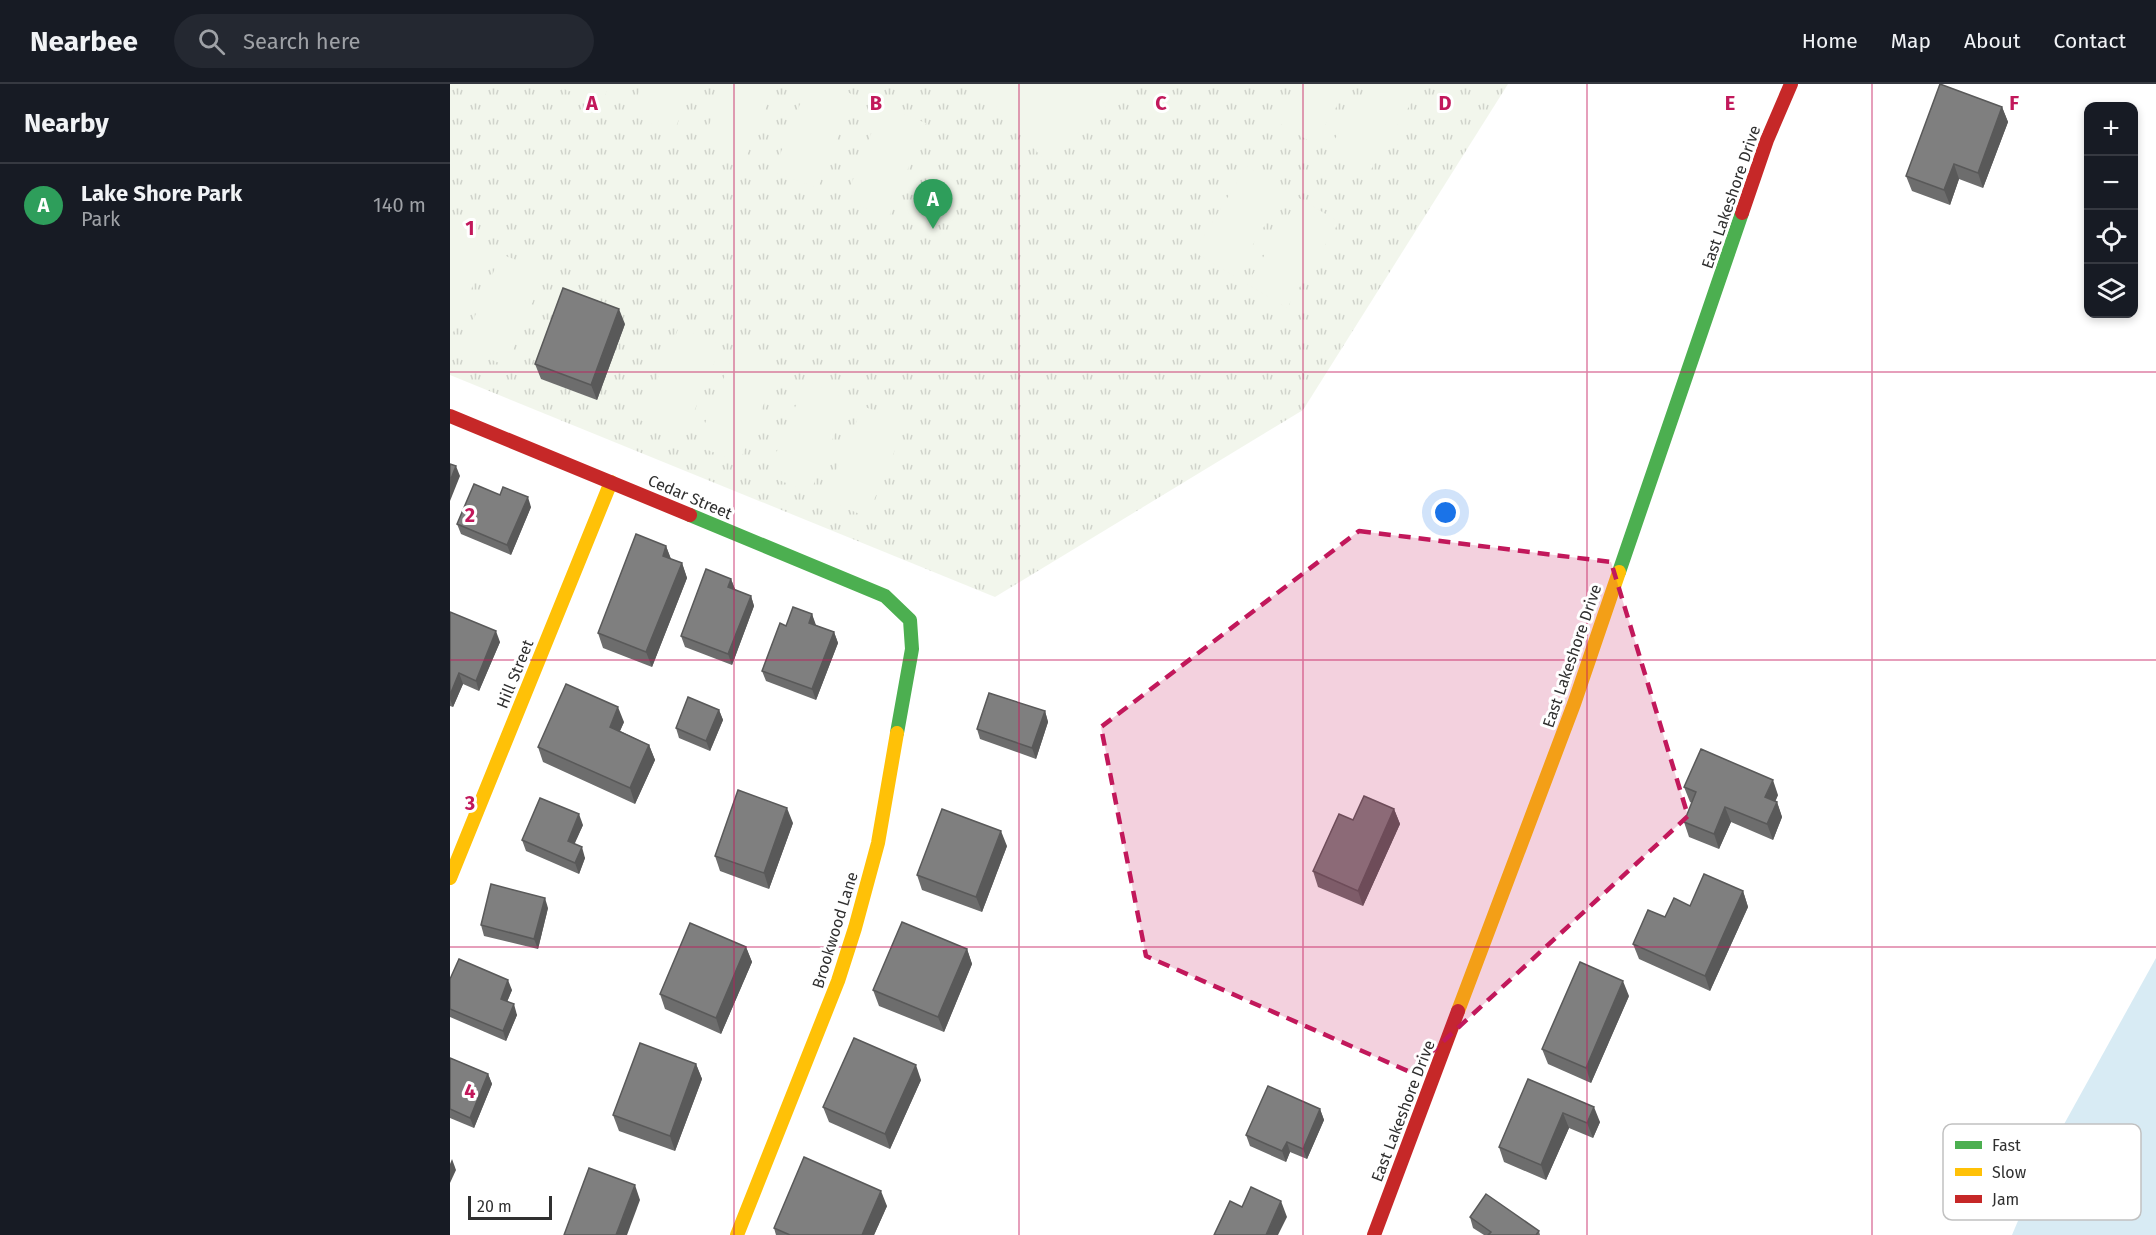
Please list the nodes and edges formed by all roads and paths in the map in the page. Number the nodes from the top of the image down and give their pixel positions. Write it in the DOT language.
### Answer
graph roads {
  1 [pos="1791,84"];
  2 [pos="450,416"];
  3 [pos="611,482"];
  4 [pos="910,620"];
  5 [pos="450,878"];
  6 [pos="737,1235"];
  7 [pos="1374,1235"];
  1 -- 7 [label="street, East Lakeshore Drive"];
  2 -- 3 [label="street, Cedar Street"];
  3 -- 4 [label="street, Cedar Street"];
  3 -- 5 [label="street, Hill Street"];
  4 -- 6 [label="street, Brookwood Lane"];
}
